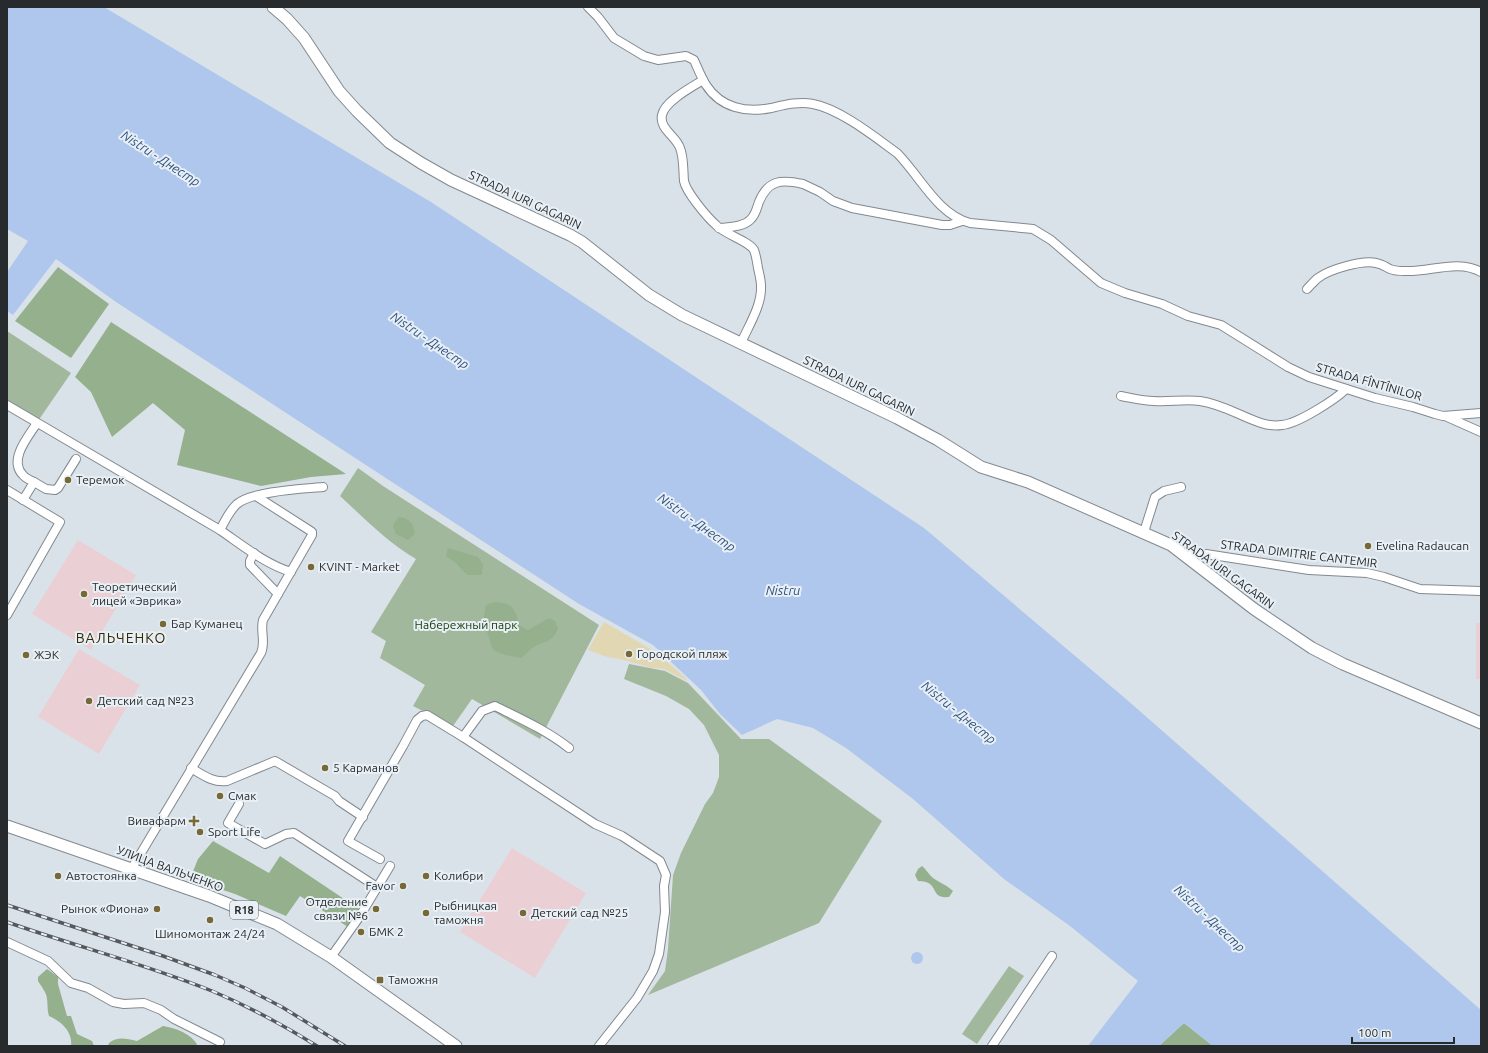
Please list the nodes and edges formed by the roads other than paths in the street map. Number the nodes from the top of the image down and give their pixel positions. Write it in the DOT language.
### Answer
graph roads {
  1 [pos="273,7"];
  2 [pos="588,7"];
  3 [pos="703,80"];
  4 [pos="962,221"];
  5 [pos="719,228"];
  6 [pos="1481,272"];
  7 [pos="1308,289"];
  8 [pos="741,343"];
  9 [pos="1346,390"];
  10 [pos="1121,396"];
  11 [pos="7,405"];
  12 [pos="1481,413"];
  13 [pos="1443,416"];
  14 [pos="37,423"];
  15 [pos="1481,432"];
  16 [pos="76,459"];
  17 [pos="34,482"];
  18 [pos="323,486"];
  19 [pos="1181,487"];
  20 [pos="7,490"];
  21 [pos="256,496"];
  22 [pos="23,500"];
  23 [pos="220,530"];
  24 [pos="1144,532"];
  25 [pos="254,553"];
  26 [pos="1184,554"];
  27 [pos="291,572"];
  28 [pos="1481,592"];
  29 [pos="278,594"];
  30 [pos="7,615"];
  31 [pos="1481,723"];
  32 [pos="463,736"];
  33 [pos="569,748"];
  34 [pos="191,768"];
  35 [pos="239,804"];
  36 [pos="363,816"];
  37 [pos="7,826"];
  38 [pos="380,859"];
  39 [pos="390,866"];
  40 [pos="132,868"];
  41 [pos="377,887"];
  42 [pos="7,942"];
  43 [pos="1052,956"];
  44 [pos="331,957"];
  45 [pos="220,1042"];
  46 [pos="456,1046"];
  47 [pos="599,1046"];
  48 [pos="992,1046"];
  1 -- 8 [label="main road, STRADA IURI GAGARIN"];
  2 -- 3 [label="street"];
  3 -- 4 [label="street"];
  3 -- 5 [label="street"];
  4 -- 5 [label="street"];
  4 -- 9 [label="street, STRADA FÎNTÎNILOR"];
  5 -- 8 [label="street"];
  6 -- 7 [label="street"];
  8 -- 24 [label="main road, STRADA IURI GAGARIN"];
  9 -- 10 [label="street"];
  9 -- 13 [label="street, STRADA FÎNTÎNILOR"];
  11 -- 14 [label="street"];
  12 -- 13 [label="street, STRADA FÎNTÎNILOR"];
  13 -- 15 [label="street"];
  14 -- 17 [label="street"];
  14 -- 23 [label="street"];
  16 -- 17 [label="street"];
  17 -- 22 [label="street"];
  18 -- 21 [label="street"];
  19 -- 24 [label="street"];
  20 -- 22 [label="street"];
  21 -- 23 [label="street"];
  21 -- 27 [label="street"];
  22 -- 30 [label="street"];
  23 -- 25 [label="street"];
  24 -- 26 [label="main road, STRADA IURI GAGARIN"];
  25 -- 27 [label="street"];
  25 -- 29 [label="street"];
  26 -- 28 [label="street, STRADA DIMITRIE CANTEMIR"];
  26 -- 31 [label="main road, STRADA IURI GAGARIN"];
  27 -- 29 [label="street"];
  29 -- 34 [label="street"];
  32 -- 33 [label="street"];
  32 -- 36 [label="street"];
  32 -- 47 [label="street"];
  34 -- 36 [label="street"];
  34 -- 40 [label="street"];
  35 -- 41 [label="street"];
  36 -- 38 [label="street"];
  37 -- 40 [label="main road, УЛИЦА ВАЛЬЧЕНКО / R18"];
  39 -- 41 [label="street"];
  40 -- 44 [label="main road, УЛИЦА ВАЛЬЧЕНКО / R18"];
  41 -- 44 [label="street"];
  42 -- 45 [label="street"];
  43 -- 48 [label="street"];
  44 -- 46 [label="main road, УЛИЦА ВАЛЬЧЕНКО / R18"];
}
